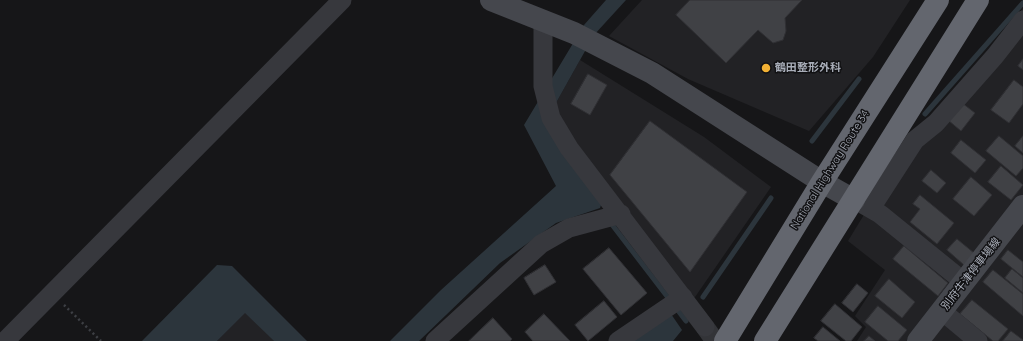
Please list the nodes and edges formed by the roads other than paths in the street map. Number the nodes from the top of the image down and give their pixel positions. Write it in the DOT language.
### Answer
graph roads {
  1 [pos="342,0"];
  2 [pos="491,0"];
  3 [pos="938,0"];
  4 [pos="978,0"];
  5 [pos="1023,20"];
  6 [pos="543,22"];
  7 [pos="822,182"];
  8 [pos="863,204"];
  9 [pos="1023,206"];
  10 [pos="621,214"];
  11 [pos="964,282"];
  12 [pos="683,297"];
  13 [pos="942,310"];
  14 [pos="705,328"];
  15 [pos="5,341"];
  16 [pos="435,341"];
  17 [pos="618,341"];
  18 [pos="725,341"];
  19 [pos="765,341"];
  20 [pos="918,341"];
  21 [pos="978,341"];
  1 -- 15 [label="street"];
  2 -- 6 [label="street"];
  3 -- 7 [label="highway, National Highway Route 34"];
  4 -- 8 [label="highway"];
  5 -- 8 [label="street"];
  6 -- 7 [label="street"];
  6 -- 10 [label="street"];
  7 -- 8 [label="street"];
  7 -- 18 [label="highway, National Highway Route 34"];
  8 -- 11 [label="street"];
  8 -- 19 [label="highway"];
  9 -- 11 [label="street, 別府牛津停車場線"];
  10 -- 12 [label="street"];
  10 -- 16 [label="street"];
  11 -- 13 [label="street, 別府牛津停車場線"];
  12 -- 14 [label="street"];
  12 -- 17 [label="street"];
  13 -- 20 [label="street, 別府牛津停車場線"];
  13 -- 21 [label="street"];
}
